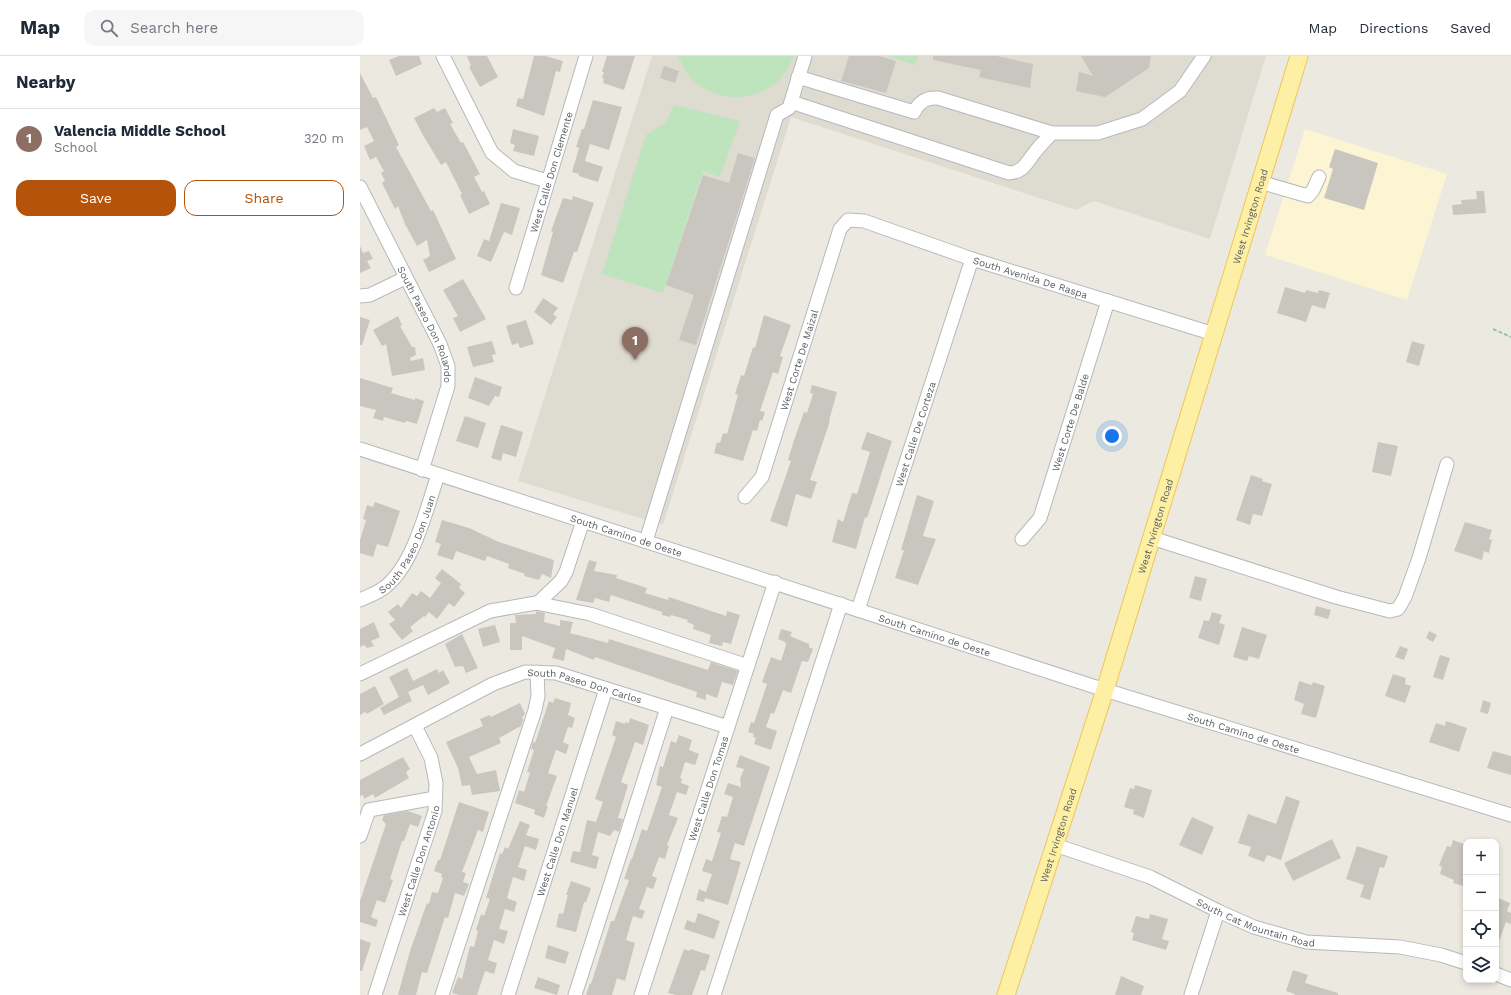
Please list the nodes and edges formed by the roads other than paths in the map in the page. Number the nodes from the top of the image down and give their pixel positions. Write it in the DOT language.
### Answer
graph roads {
  1 [pos="443,56"];
  2 [pos="586,56"];
  3 [pos="805,56"];
  4 [pos="1204,56"];
  5 [pos="1299,56"];
  6 [pos="798,78"];
  7 [pos="791,102"];
  8 [pos="1052,133"];
  9 [pos="1319,177"];
  10 [pos="547,181"];
  11 [pos="1260,182"];
  12 [pos="360,187"];
  13 [pos="848,220"];
  14 [pos="972,259"];
  15 [pos="405,278"];
  16 [pos="516,288"];
  17 [pos="360,296"];
  18 [pos="1108,301"];
  19 [pos="1214,334"];
  20 [pos="360,449"];
  21 [pos="1447,464"];
  22 [pos="422,470"];
  23 [pos="438,475"];
  24 [pos="745,497"];
  25 [pos="583,521"];
  26 [pos="1152,538"];
  27 [pos="1022,539"];
  28 [pos="646,541"];
  29 [pos="775,582"];
  30 [pos="360,600"];
  31 [pos="538,603"];
  32 [pos="840,604"];
  33 [pos="858,610"];
  34 [pos="748,666"];
  35 [pos="537,672"];
  36 [pos="360,674"];
  37 [pos="606,689"];
  38 [pos="1105,690"];
  39 [pos="667,708"];
  40 [pos="415,726"];
  41 [pos="728,727"];
  42 [pos="360,754"];
  43 [pos="435,798"];
  44 [pos="1511,815"];
  45 [pos="360,836"];
  46 [pos="1055,845"];
  47 [pos="1218,911"];
  48 [pos="1463,962"];
  49 [pos="1499,975"];
  50 [pos="1511,980"];
  51 [pos="375,995"];
  52 [pos="442,995"];
  53 [pos="508,995"];
  54 [pos="575,995"];
  55 [pos="641,995"];
  56 [pos="714,995"];
  57 [pos="1006,995"];
  58 [pos="1190,995"];
  1 -- 10 [label="street"];
  2 -- 10 [label="street, West Calle Don Clemente"];
  3 -- 6 [label="street"];
  4 -- 8 [label="street"];
  5 -- 11 [label="main road, West Irvington Road"];
  6 -- 7 [label="street"];
  6 -- 8 [label="street"];
  7 -- 8 [label="street"];
  7 -- 28 [label="street"];
  9 -- 11 [label="street"];
  10 -- 16 [label="street, West Calle Don Clemente"];
  11 -- 19 [label="main road, West Irvington Road"];
  12 -- 15 [label="street, South Paseo Don Rolando"];
  13 -- 14 [label="street, South Avenida De Raspa"];
  13 -- 24 [label="street, West Corte De Maizal"];
  14 -- 18 [label="street, South Avenida De Raspa"];
  14 -- 33 [label="street, West Calle De Corteza"];
  15 -- 17 [label="street"];
  15 -- 22 [label="street, South Paseo Don Rolando"];
  18 -- 19 [label="street, South Avenida De Raspa"];
  18 -- 27 [label="street, West Corte De Balde"];
  19 -- 26 [label="main road, West Irvington Road"];
  20 -- 22 [label="street, South Camino de Oeste"];
  21 -- 26 [label="street"];
  22 -- 23 [label="street, South Camino de Oeste"];
  23 -- 25 [label="street, South Camino de Oeste"];
  23 -- 30 [label="street, South Paseo Don Juan"];
  25 -- 28 [label="street, South Camino de Oeste"];
  25 -- 31 [label="street"];
  26 -- 38 [label="main road, West Irvington Road"];
  28 -- 29 [label="street, South Camino de Oeste"];
  29 -- 32 [label="street, South Camino de Oeste"];
  29 -- 34 [label="street, West Calle Don Tomas"];
  31 -- 34 [label="street"];
  31 -- 36 [label="street"];
  32 -- 33 [label="street, South Camino de Oeste"];
  32 -- 56 [label="street"];
  33 -- 38 [label="street, South Camino de Oeste"];
  34 -- 41 [label="street, West Calle Don Tomas"];
  35 -- 37 [label="street, South Paseo Don Carlos"];
  35 -- 40 [label="street, South Paseo Don Carlos"];
  35 -- 52 [label="street"];
  37 -- 39 [label="street, South Paseo Don Carlos"];
  37 -- 53 [label="street, West Calle Don Manuel"];
  38 -- 44 [label="street, South Camino de Oeste"];
  38 -- 46 [label="main road, West Irvington Road"];
  39 -- 41 [label="street, South Paseo Don Carlos"];
  39 -- 54 [label="street"];
  40 -- 42 [label="street, South Paseo Don Carlos"];
  40 -- 43 [label="street, West Calle Don Antonio"];
  41 -- 55 [label="street, West Calle Don Tomas"];
  43 -- 45 [label="street"];
  43 -- 51 [label="street, West Calle Don Antonio"];
  46 -- 47 [label="street, South Cat Mountain Road"];
  46 -- 57 [label="main road, West Irvington Road"];
  47 -- 48 [label="street, South Cat Mountain Road"];
  47 -- 58 [label="street"];
  49 -- 50 [label="street"];
}
